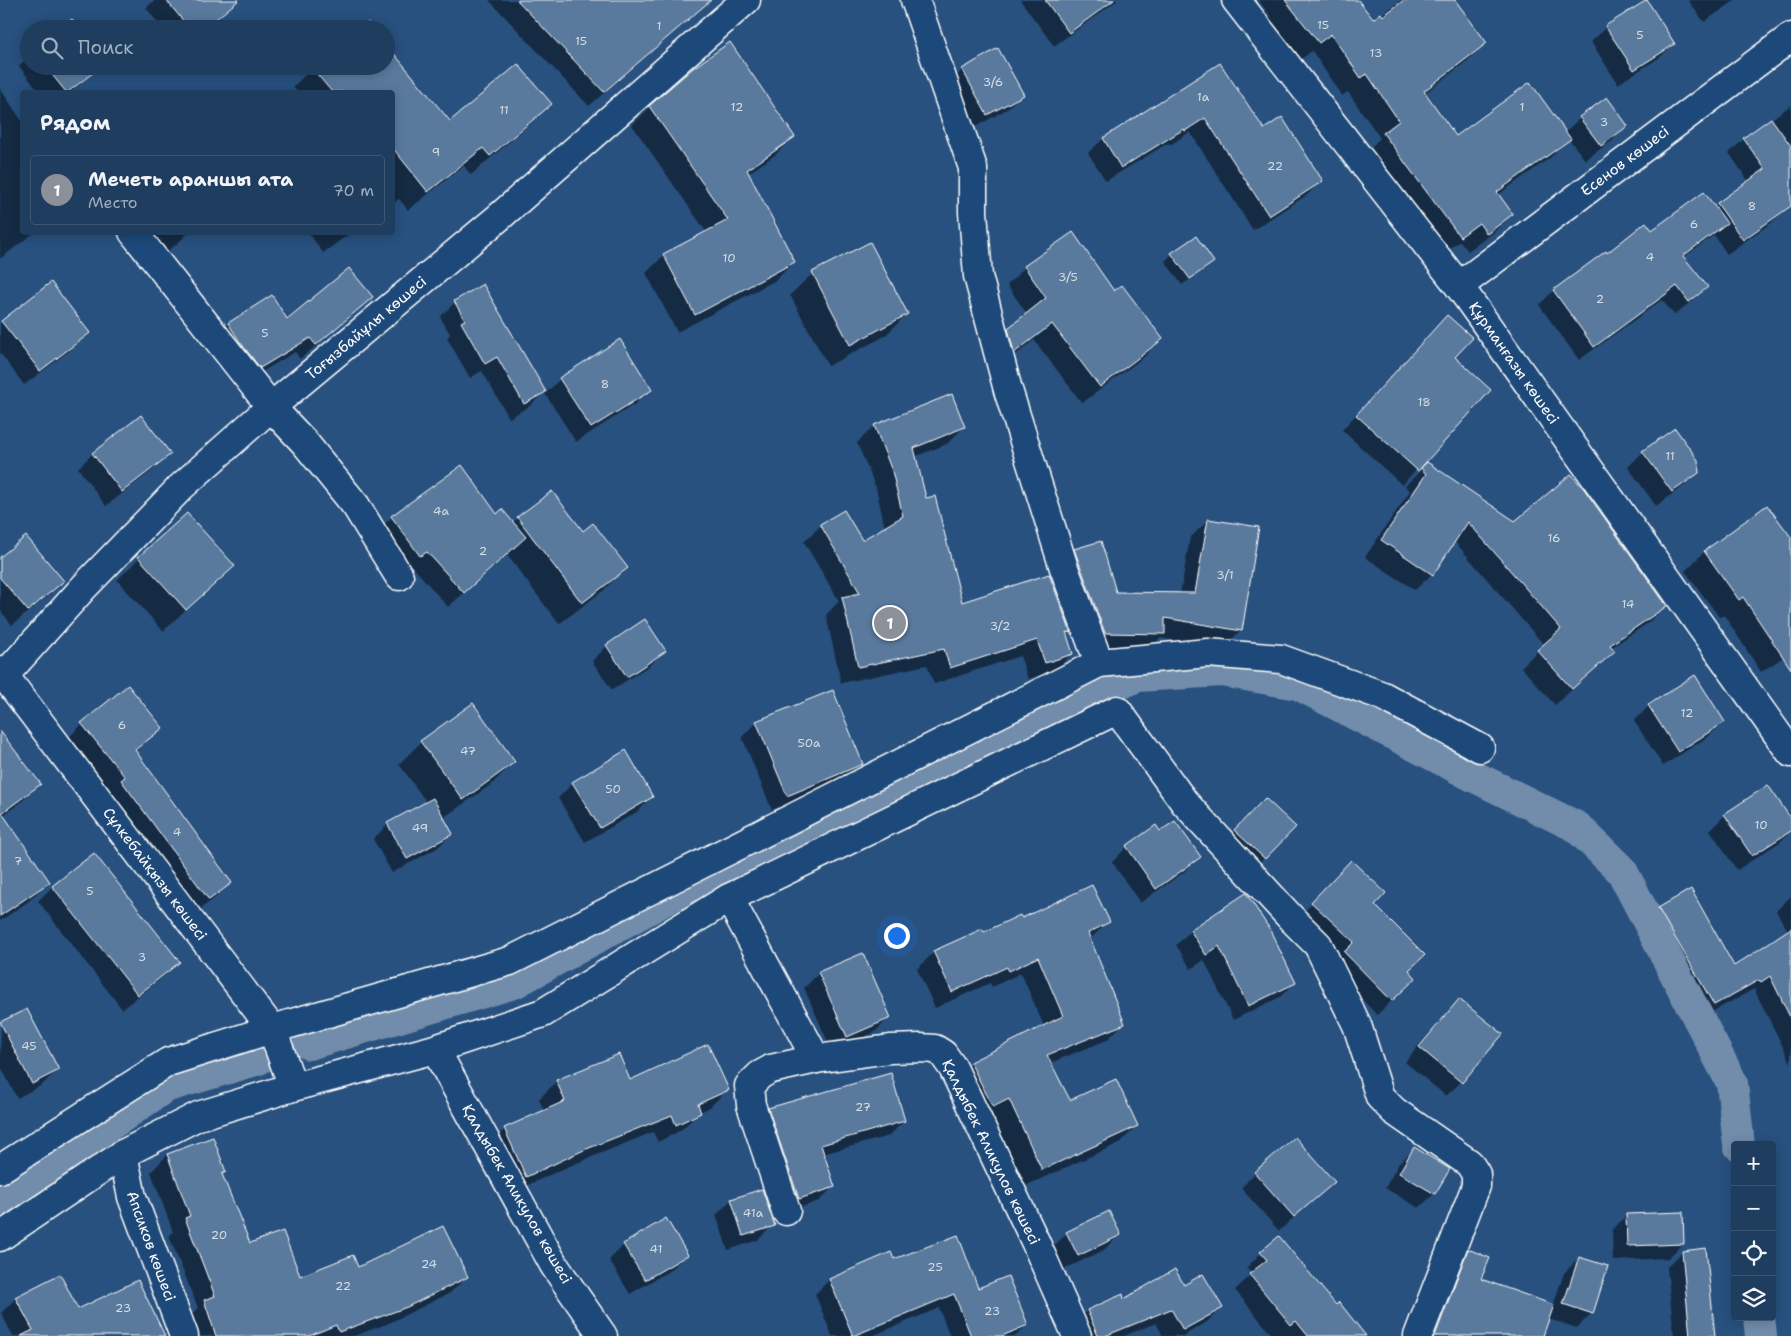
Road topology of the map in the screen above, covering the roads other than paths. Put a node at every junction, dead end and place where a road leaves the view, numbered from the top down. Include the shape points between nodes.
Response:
1 (746, 0) edge
2 (915, 0) edge
3 (1236, 0) edge
4 (1791, 37) edge
5 (135, 235) edge
6 (1459, 286) junction
7 (271, 407) junction
8 (400, 576) dead end
9 (1099, 663) junction
10 (2, 673) edge
11 (1787, 738) edge
12 (1480, 748) dead end
13 (729, 898) junction
14 (272, 1029) junction
15 (435, 1049) junction
16 (816, 1059) junction
17 (293, 1087) junction
18 (123, 1154) junction
19 (0, 1169) edge
20 (786, 1211) dead end
21 (0, 1236) edge
22 (184, 1336) edge
23 (603, 1336) edge
24 (1077, 1336) edge
25 (1418, 1336) edge

1 - 7 street, Тоғызбайұлы көшесі via 498,218
2 - 9 street via 973,168 978,276 1008,390 1064,568
3 - 6 street, Құрманғазы көшесі
4 - 6 street, Есенов көшесі
5 - 7 street
6 - 11 street, Құрманғазы көшесі
7 - 8 street via 356,506
7 - 10 street, Тоғызбайұлы көшесі via 181,487
9 - 12 street via 1208,653 1281,659 1383,696
9 - 14 street via 510,961
10 - 14 street, Сұлкебайқызы көшесі
13 - 15 street via 542,1013
13 - 16 street
13 - 25 street via 1117,710 1185,803 1318,945 1357,1025 1380,1097 1394,1111 1469,1163 1476,1174 1476,1186
14 - 17 street, Сұлкебайқызы көшесі
14 - 19 street via 168,1062
15 - 17 street
15 - 23 street, Қалдыбек Аликулов көшесі via 554,1265
16 - 20 street, Қалдыбек Аликулов көшесі via 771,1069 750,1086 750,1105
16 - 24 street, Қалдыбек Аликулов көшесі via 890,1049 935,1049 943,1054 953,1068
17 - 18 street via 198,1116
18 - 21 street
18 - 22 street, Апсиков көшесі via 132,1197

